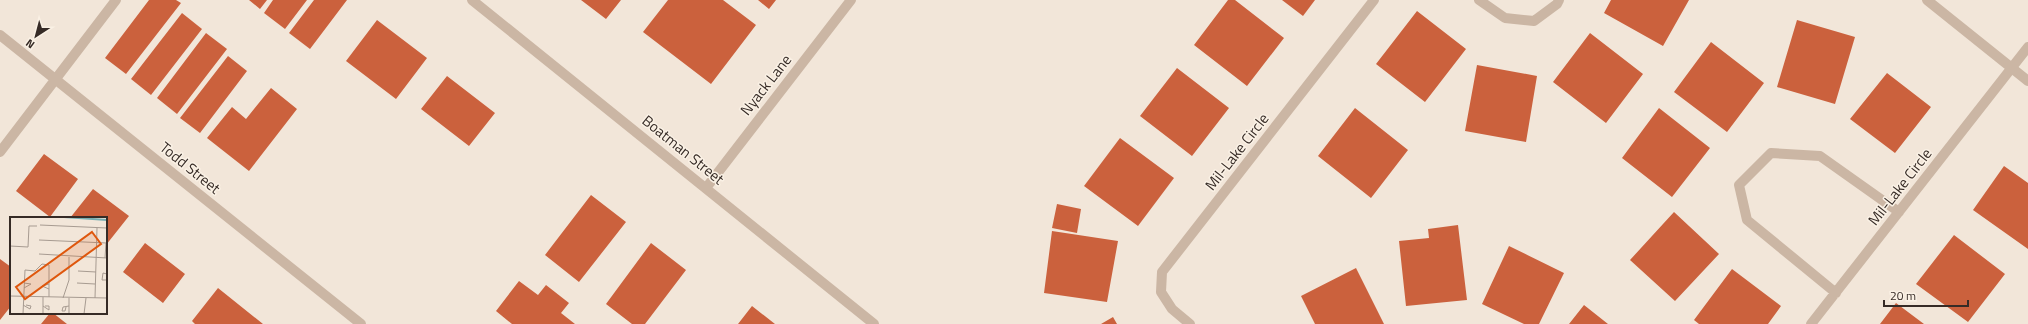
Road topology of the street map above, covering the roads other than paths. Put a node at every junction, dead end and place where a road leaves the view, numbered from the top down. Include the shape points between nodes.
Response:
1 (116, 0) edge
2 (472, 0) edge
3 (850, 0) edge
4 (1374, 0) edge
5 (1479, 0) edge
6 (1559, 0) edge
7 (1927, 0) edge
8 (0, 35) edge
9 (2028, 47) edge
10 (2012, 68) junction
11 (55, 78) junction
12 (2028, 81) edge
13 (0, 152) edge
14 (706, 188) junction
15 (1899, 212) junction
16 (1836, 293) junction
17 (361, 324) edge
18 (874, 324) edge
19 (1190, 324) edge
20 (1811, 324) edge

1 - 11 street
2 - 14 street, Boatman Street
3 - 14 street, Nyack Lane
4 - 19 street, Mil-Lake Circle via 1162,272 1161,292 1172,309
5 - 6 street via 1504,18 1534,21 1558,4
7 - 10 street
8 - 11 street, Todd Street
9 - 10 street, Mil-Lake Circle
10 - 12 street
10 - 15 street, Mil-Lake Circle
11 - 13 street
11 - 17 street, Todd Street
14 - 18 street, Boatman Street
15 - 16 street, Mil-Lake Circle
15 - 16 street via 1820,156 1772,153 1739,185 1747,220
16 - 20 street, Mil-Lake Circle

